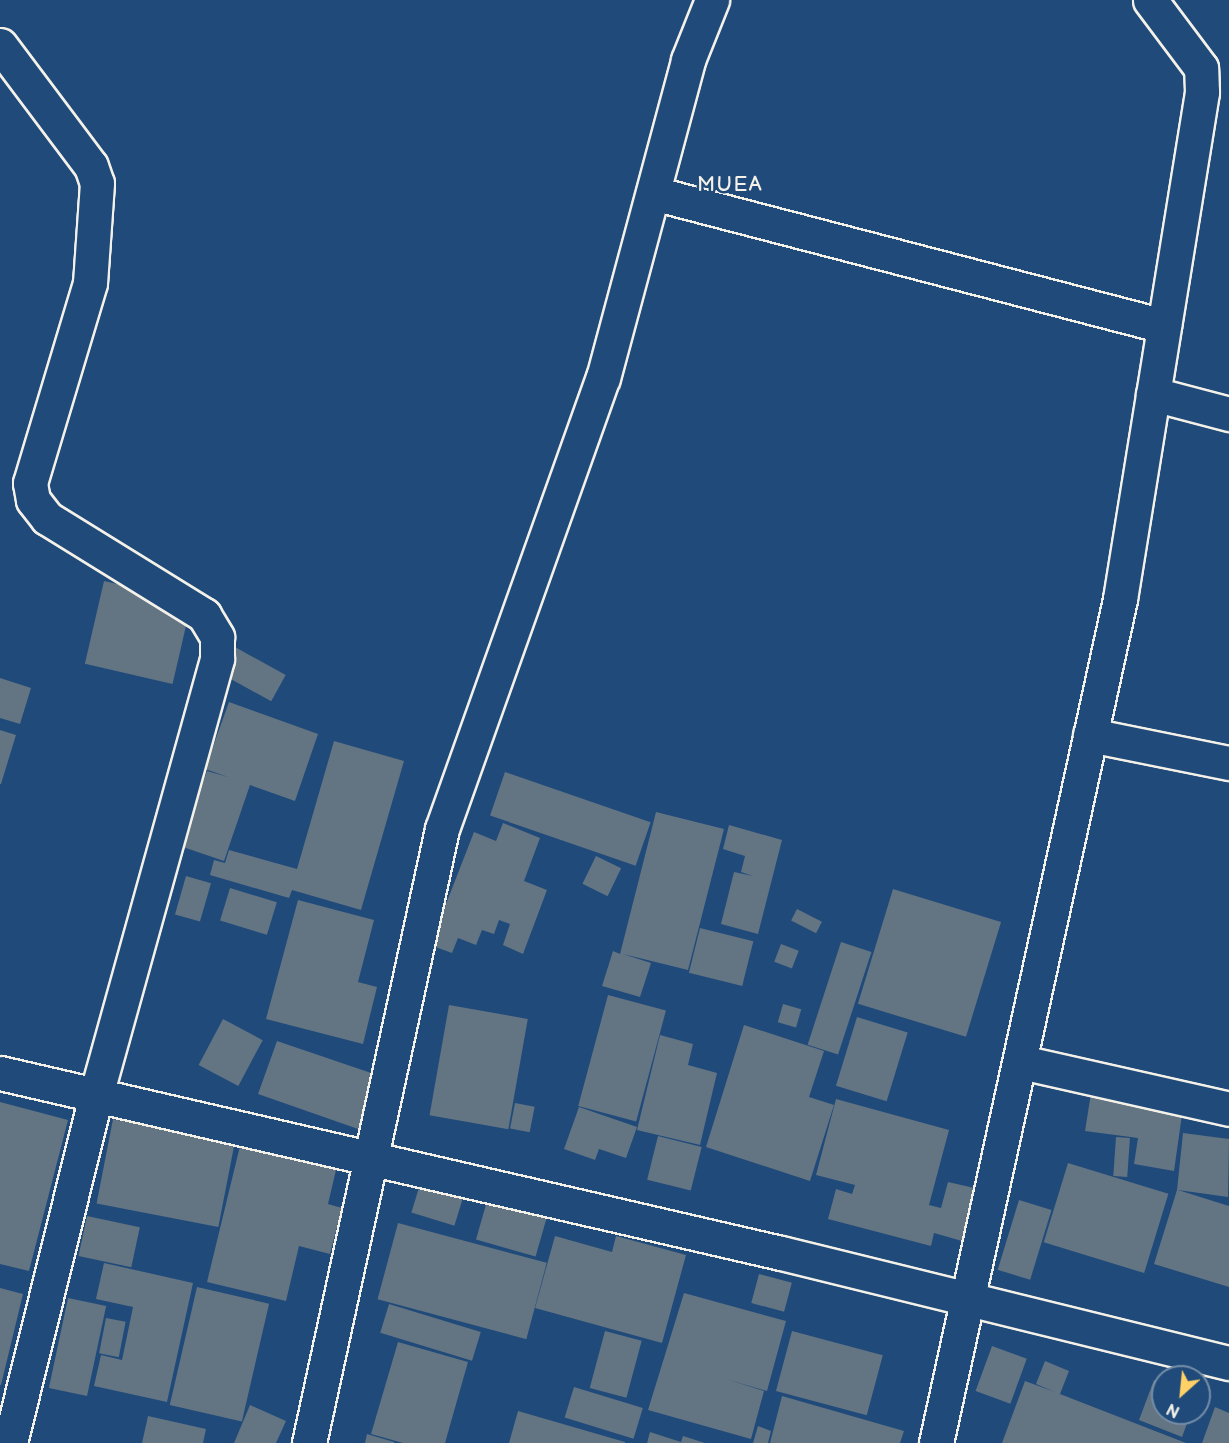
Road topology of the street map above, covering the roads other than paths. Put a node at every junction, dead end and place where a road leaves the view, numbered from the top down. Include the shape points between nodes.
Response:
1 (712, 0) edge
2 (1150, 0) edge
3 (0, 45) edge
4 (653, 193) junction
5 (1164, 326) junction
6 (1153, 394) junction
7 (1229, 414) edge
8 (1090, 735) junction
9 (1229, 764) edge
10 (1021, 1062) junction
11 (0, 1073) edge
12 (96, 1095) junction
13 (1229, 1109) edge
14 (372, 1159) junction
15 (970, 1300) junction
16 (1229, 1363) edge
17 (10, 1443) edge
18 (309, 1443) edge
19 (936, 1443) edge

1 - 4 street via 688,60
2 - 5 street via 1201,68 1202,84
3 - 12 street via 92,166 97,183 90,283 30,483 33,500 47,518 204,615 217,637 216,659
4 - 5 street
4 - 14 street via 603,378 442,829
5 - 6 street
6 - 7 street
6 - 8 street via 1120,599
8 - 9 street
8 - 10 street
10 - 13 street
10 - 15 street
11 - 12 street
12 - 14 street
12 - 17 street
14 - 15 street
14 - 18 street
15 - 16 street
15 - 19 street

